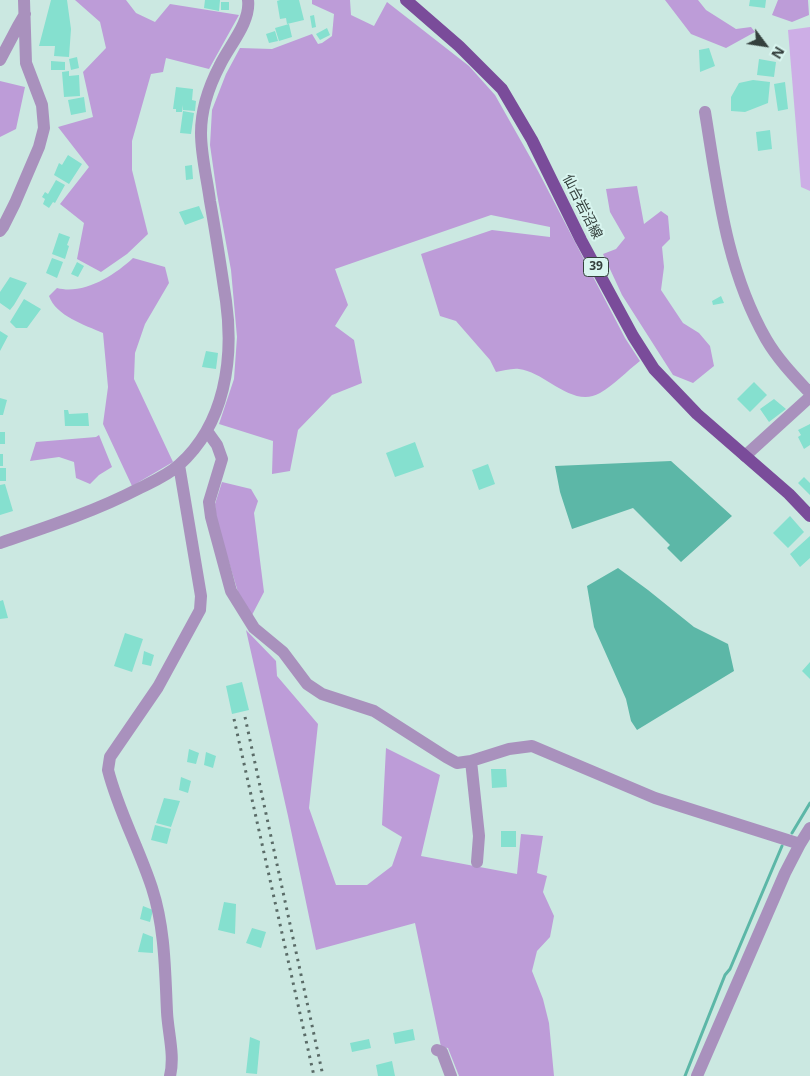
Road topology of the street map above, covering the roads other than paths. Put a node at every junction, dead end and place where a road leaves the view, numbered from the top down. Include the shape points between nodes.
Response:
1 (24, 0) edge
2 (248, 0) edge
3 (406, 0) edge
4 (25, 14) junction
5 (0, 60) edge
6 (705, 112) dead end
7 (0, 231) edge
8 (810, 390) edge
9 (810, 397) edge
10 (207, 431) junction
11 (745, 456) junction
12 (179, 465) junction
13 (810, 516) edge
14 (0, 543) edge
15 (471, 761) junction
16 (810, 828) edge
17 (800, 844) junction
18 (477, 862) dead end
19 (437, 1050) dead end
20 (170, 1076) edge
21 (451, 1076) edge
22 (698, 1076) edge

1 - 4 street
2 - 10 street via 242,25 209,90 201,124 229,335 224,386
3 - 11 main road, 仙台岩沼線 / 39 via 502,89 532,140 581,240 654,369 697,414
4 - 5 street
4 - 7 street via 24,52 42,104 44,128 39,147
6 - 8 street via 721,215 730,254 747,301 785,366
9 - 11 street
10 - 12 street
10 - 15 street via 222,459 209,502 211,517 231,591 254,628 283,652 307,684 322,694 374,711 457,763
11 - 13 main road, 仙台岩沼線 / 39
12 - 14 street via 120,499
12 - 20 street via 201,596 200,610 158,687 110,757 108,770 161,922 173,1063
15 - 17 street via 509,749 532,746 655,798
15 - 18 street via 479,836
16 - 17 street
17 - 22 street
19 - 21 street via 442,1052

